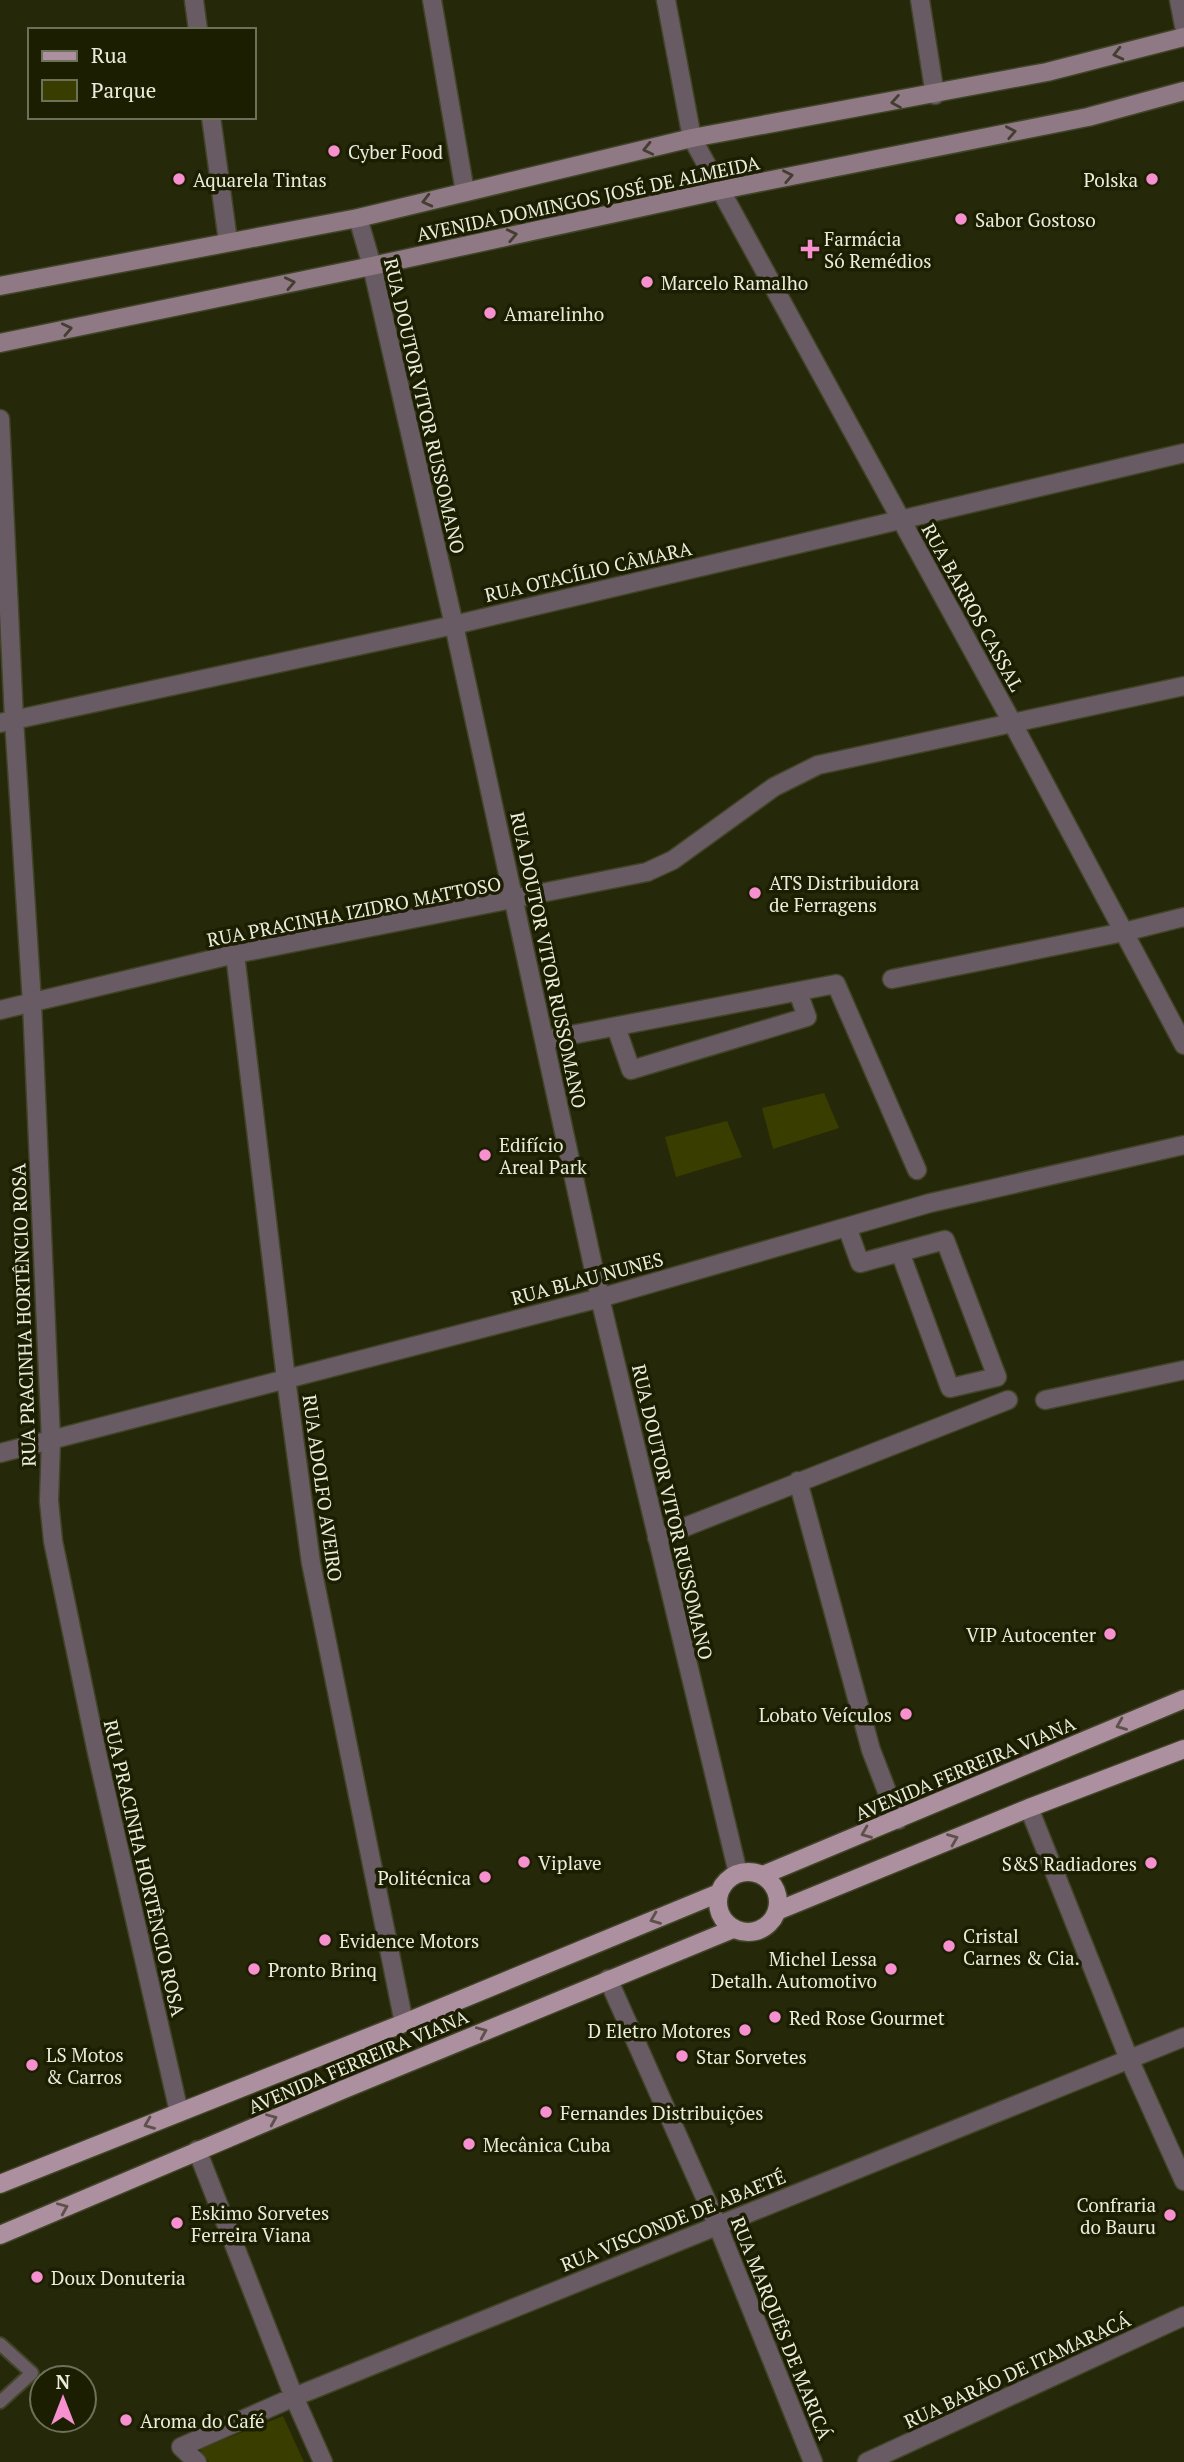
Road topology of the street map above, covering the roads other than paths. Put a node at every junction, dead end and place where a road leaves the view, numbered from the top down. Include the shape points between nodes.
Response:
1 (194, 0) edge
2 (432, 0) edge
3 (667, 0) edge
4 (920, 0) edge
5 (1179, 0) edge
6 (1184, 26) edge
7 (198, 28) edge
8 (1184, 37) edge
9 (1184, 91) edge
10 (935, 94) junction
11 (211, 119) edge
12 (692, 138) junction
13 (721, 190) junction
14 (465, 192) junction
15 (358, 218) junction
16 (228, 241) junction
17 (372, 266) junction
18 (0, 286) edge
19 (0, 343) edge
20 (0, 419) edge
21 (1184, 453) edge
22 (900, 518) junction
23 (454, 625) junction
24 (1184, 686) edge
25 (7, 721) edge
26 (1013, 724) junction
27 (515, 900) junction
28 (1184, 917) edge
29 (1124, 932) junction
30 (235, 954) junction
31 (892, 979) dead end
32 (798, 992) junction
33 (32, 1003) junction
34 (0, 1010) edge
35 (616, 1027) junction
36 (545, 1040) junction
37 (1184, 1045) edge
38 (1184, 1145) edge
39 (917, 1170) dead end
40 (846, 1227) junction
41 (900, 1252) junction
42 (600, 1297) junction
43 (1184, 1370) edge
44 (286, 1379) junction
45 (1008, 1400) dead end
46 (1045, 1400) dead end
47 (51, 1440) junction
48 (0, 1452) edge
49 (798, 1481) junction
50 (657, 1538) junction
51 (1184, 1699) edge
52 (1184, 1749) edge
53 (1028, 1808) junction
54 (898, 1820) junction
55 (738, 1873) junction
56 (763, 1875) junction
57 (719, 1893) junction
58 (777, 1911) junction
59 (733, 1929) junction
60 (608, 1979) junction
61 (404, 2023) junction
62 (1184, 2036) edge
63 (1129, 2059) junction
64 (179, 2112) junction
65 (197, 2151) junction
66 (1184, 2181) edge
67 (0, 2184) edge
68 (717, 2224) junction
69 (0, 2235) edge
70 (1184, 2316) edge
71 (0, 2344) edge
72 (294, 2397) junction
73 (0, 2402) edge
74 (197, 2462) edge
75 (323, 2462) edge
76 (813, 2462) edge
77 (867, 2462) edge

1 - 7 street
2 - 14 street
3 - 12 street, RUA BARROS CASSAL
4 - 10 street
5 - 6 street
8 -> 10 main road, AVENIDA DOMINGOS JOSÉ DE ALMEIDA via 1047,72
13 -> 9 main road, AVENIDA DOMINGOS JOSÉ DE ALMEIDA via 1087,117
10 -> 12 main road, AVENIDA DOMINGOS JOSÉ DE ALMEIDA
11 - 16 street
12 - 13 street, RUA BARROS CASSAL
12 -> 14 main road, AVENIDA DOMINGOS JOSÉ DE ALMEIDA
17 -> 13 main road, AVENIDA DOMINGOS JOSÉ DE ALMEIDA
13 - 22 street, RUA BARROS CASSAL
14 -> 15 main road, AVENIDA DOMINGOS JOSÉ DE ALMEIDA
15 - 16 main road, AVENIDA DOMINGOS JOSÉ DE ALMEIDA
15 - 17 street, RUA DOUTOR VITOR RUSSOMANO
16 - 18 main road, AVENIDA DOMINGOS JOSÉ DE ALMEIDA
19 -> 17 main road, AVENIDA DOMINGOS JOSÉ DE ALMEIDA
17 - 23 street, RUA DOUTOR VITOR RUSSOMANO
20 - 25 street, RUA PRACINHA HORTÊNCIO ROSA
21 - 22 street, RUA OTACÍLIO CÂMARA
22 - 23 street, RUA OTACÍLIO CÂMARA
22 - 26 street, RUA BARROS CASSAL
23 - 25 street, RUA OTACÍLIO CÂMARA
23 - 27 street, RUA DOUTOR VITOR RUSSOMANO
24 - 26 street, RUA PRACINHA IZIDRO MATTOSO
25 - 33 street, RUA PRACINHA HORTÊNCIO ROSA
26 - 27 street, RUA PRACINHA IZIDRO MATTOSO via 818,765 774,787 673,860 647,872
26 - 29 street, RUA BARROS CASSAL
27 - 30 street, RUA PRACINHA IZIDRO MATTOSO
27 - 36 street, RUA DOUTOR VITOR RUSSOMANO
28 - 29 street
29 - 31 street
29 - 37 street, RUA BARROS CASSAL
30 - 33 street, RUA PRACINHA IZIDRO MATTOSO
30 - 44 street, RUA ADOLFO AVEIRO
32 - 35 street
32 - 35 street via 807,1017 631,1070
32 - 39 street via 836,984
33 - 34 street, RUA PRACINHA IZIDRO MATTOSO
33 - 47 street, RUA PRACINHA HORTÊNCIO ROSA
35 - 36 street
36 - 42 street, RUA DOUTOR VITOR RUSSOMANO
38 - 40 street, RUA BLAU NUNES via 930,1203
40 - 41 street via 860,1263
40 - 42 street, RUA BLAU NUNES
41 - 41 street via 945,1240 998,1377 950,1388
42 - 44 street, RUA BLAU NUNES
42 - 50 street, RUA DOUTOR VITOR RUSSOMANO
43 - 46 street
44 - 47 street, RUA BLAU NUNES
44 - 61 street, RUA ADOLFO AVEIRO via 311,1563
45 - 49 street
47 - 48 street, RUA BLAU NUNES
47 - 64 street, RUA PRACINHA HORTÊNCIO ROSA via 49,1501 54,1541
49 - 50 street
49 - 54 street via 871,1750
50 - 55 street, RUA DOUTOR VITOR RUSSOMANO
51 -> 54 main road, AVENIDA FERREIRA VIANA
52 - 53 main road
58 -> 53 main road
53 - 63 street
54 -> 56 main road, AVENIDA FERREIRA VIANA
55 - 56 main road
55 - 57 main road
56 - 58 main road via 775,1888
57 - 59 main road via 721,1916
57 -> 61 main road, AVENIDA FERREIRA VIANA
58 - 59 main road via 759,1930
59 - 60 main road, AVENIDA FERREIRA VIANA
65 -> 60 main road, AVENIDA FERREIRA VIANA
60 - 68 street, RUA MARQUÊS DE MARICÁ
61 - 64 main road, AVENIDA FERREIRA VIANA
62 - 63 street, RUA VISCONDE DE ABAETÉ
63 - 66 street
63 - 68 street, RUA VISCONDE DE ABAETÉ
64 -> 67 main road, AVENIDA FERREIRA VIANA
69 -> 65 main road, AVENIDA FERREIRA VIANA
65 - 72 street
68 - 72 street, RUA VISCONDE DE ABAETÉ
68 - 76 street, RUA MARQUÊS DE MARICÁ
70 - 77 street, RUA BARÃO DE ITAMARACÁ
71 - 73 lane via 32,2372
72 - 74 street, RUA VISCONDE DE ABAETÉ via 181,2447
72 - 75 street

